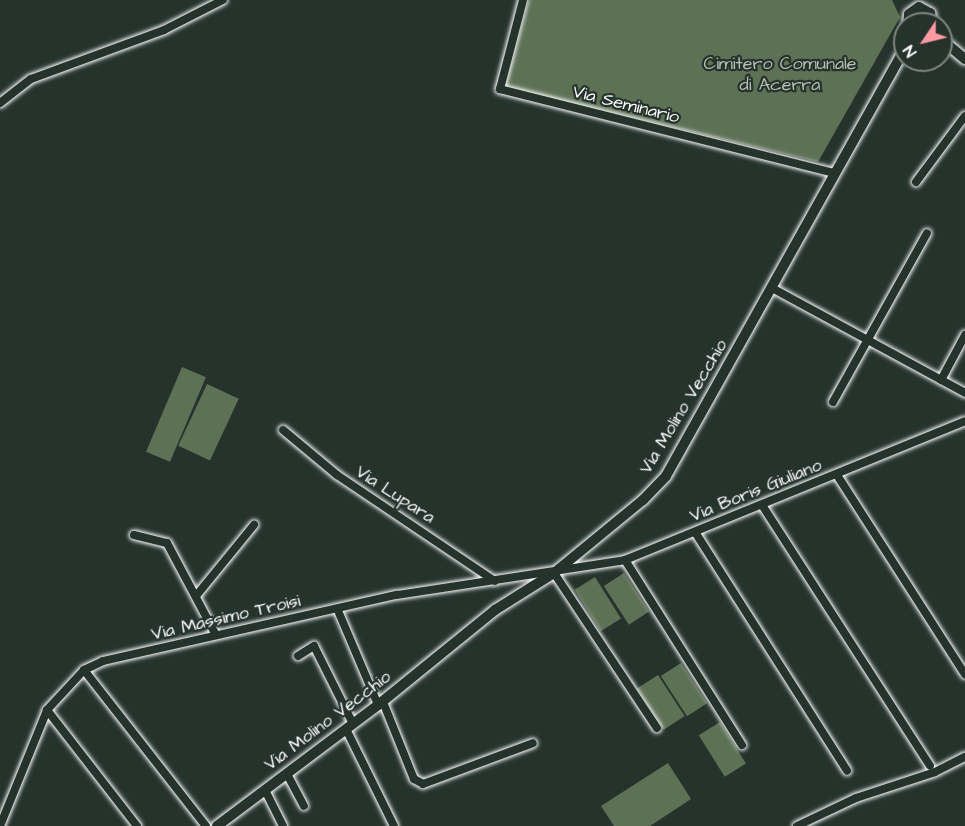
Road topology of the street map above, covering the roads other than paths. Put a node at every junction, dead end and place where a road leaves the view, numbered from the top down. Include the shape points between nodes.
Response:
1 (223, 0) edge
2 (523, 0) edge
3 (904, 0) edge
4 (928, 4) edge
5 (912, 10) joint
6 (953, 49) edge
7 (965, 59) edge
8 (893, 69) edge
9 (0, 103) edge
10 (965, 116) edge
11 (835, 173) junction
12 (916, 182) dead end
13 (927, 233) dead end
14 (772, 288) junction
15 (965, 335) edge
16 (867, 339) junction
17 (941, 380) junction
18 (965, 393) edge
19 (833, 402) dead end
20 (965, 422) edge
21 (283, 430) dead end
22 (837, 475) junction
23 (762, 505) junction
24 (254, 525) dead end
25 (694, 532) junction
26 (134, 535) dead end
27 (625, 560) junction
28 (555, 573) junction
29 (495, 581) junction
30 (196, 596) junction
31 (339, 613) dead end
32 (216, 635) junction
33 (298, 656) dead end
34 (84, 670) junction
35 (965, 674) edge
36 (380, 703) junction
37 (47, 710) junction
38 (350, 727) junction
39 (657, 728) dead end
40 (533, 743) dead end
41 (742, 745) dead end
42 (965, 757) edge
43 (930, 766) dead end
44 (847, 771) dead end
45 (286, 774) junction
46 (265, 790) junction
47 (304, 806) dead end
48 (0, 826) edge
49 (137, 826) edge
50 (206, 826) edge
51 (217, 826) edge
52 (283, 826) edge
53 (394, 826) edge
54 (797, 826) edge

1 - 9 street via 164,30 31,79
2 - 11 street, Via Seminario via 500,89
3 - 5 street
4 - 5 street
6 - 7 street
8 - 11 street, Via Molino Vecchio
10 - 12 street
11 - 14 street, Via Molino Vecchio
13 - 16 street
14 - 16 street
14 - 28 street, Via Molino Vecchio via 666,476
15 - 17 street
16 - 17 street
16 - 19 street
17 - 18 street
20 - 22 street, Via Boris Giuliano
21 - 29 street, Via Lupara via 337,475
22 - 23 street, Via Boris Giuliano
22 - 35 street
23 - 25 street, Via Boris Giuliano
23 - 43 street
24 - 30 street
25 - 27 street, Via Boris Giuliano
25 - 44 street
26 - 30 street via 167,543
27 - 28 street, Via Boris Giuliano
27 - 41 street
28 - 29 street, Via Massimo Troisi
28 - 36 street, Via Molino Vecchio via 495,610
28 - 39 street
29 - 32 street, Via Massimo Troisi via 398,595
30 - 32 street
31 - 36 street
32 - 34 street, Via Massimo Troisi via 104,661
33 - 38 street via 314,646
34 - 37 street, Via Massimo Troisi
34 - 50 street
36 - 38 street, Via Molino Vecchio
36 - 40 street via 414,779 423,784
37 - 48 street, Via Massimo Troisi
37 - 49 street
38 - 45 street, Via Molino Vecchio
38 - 53 street
42 - 54 street via 935,772 856,798
45 - 46 street, Via Molino Vecchio
45 - 47 street
46 - 51 street, Via Molino Vecchio
46 - 52 street

